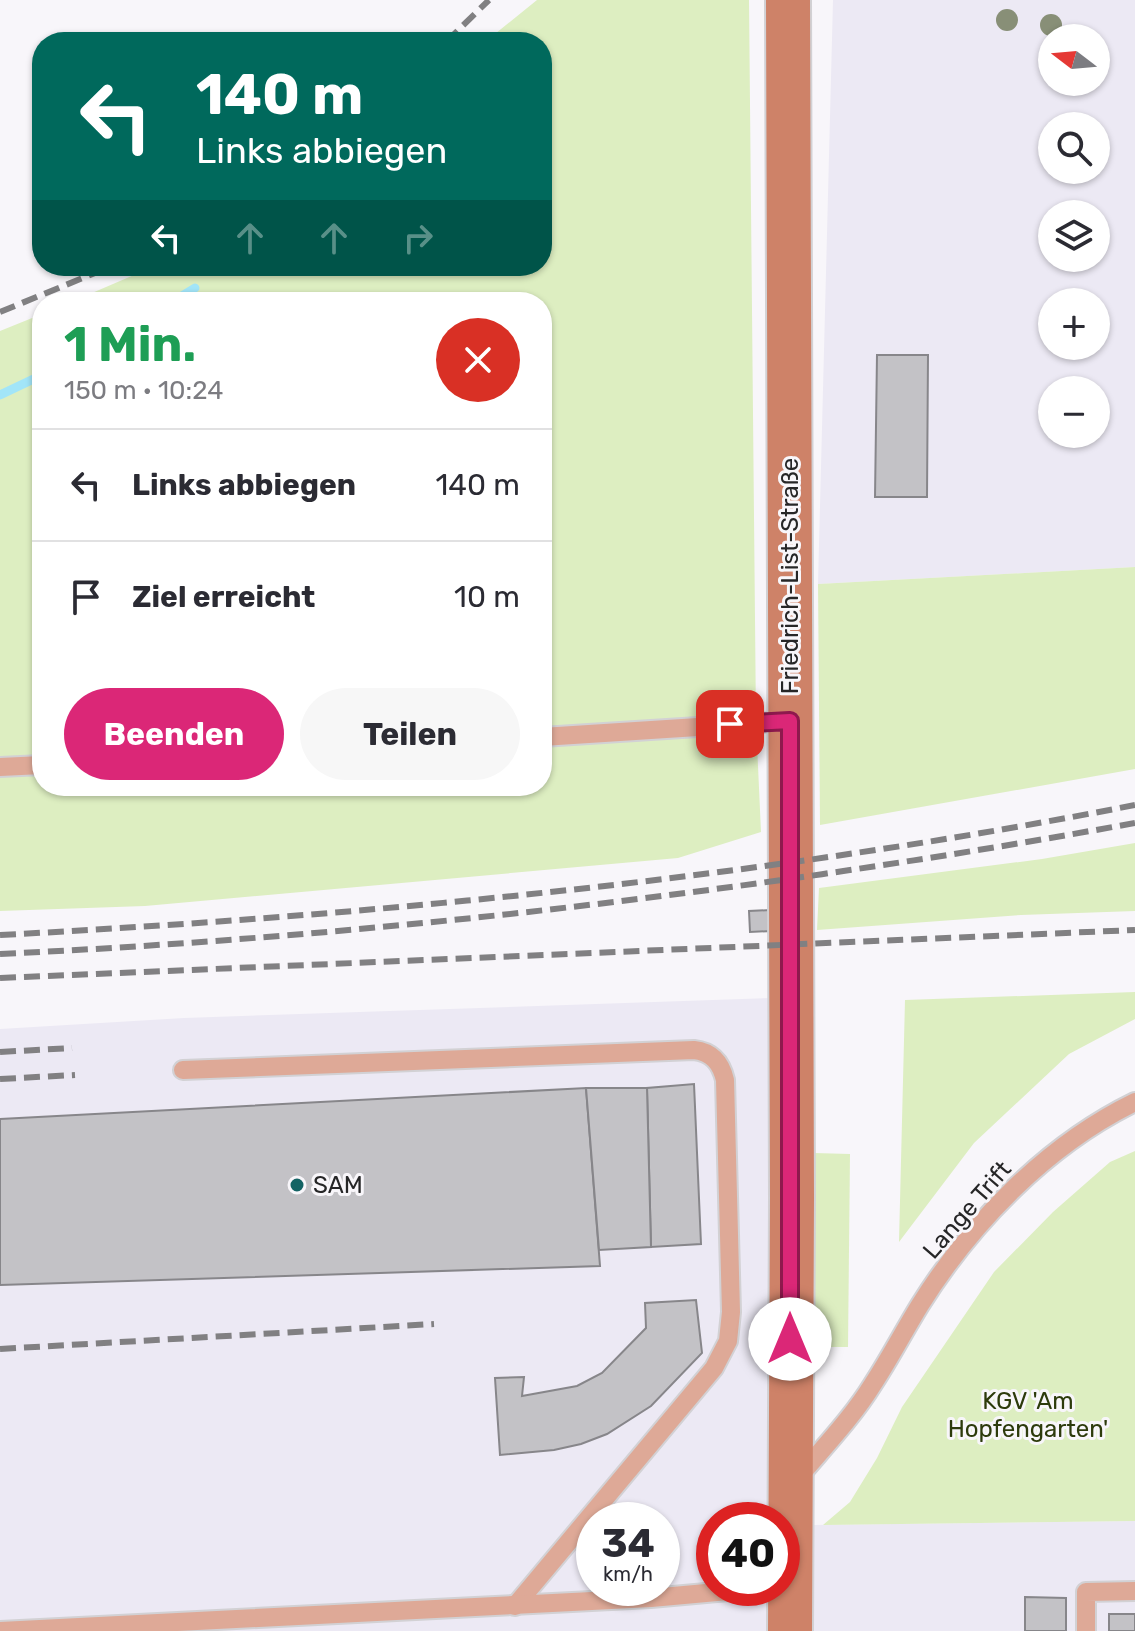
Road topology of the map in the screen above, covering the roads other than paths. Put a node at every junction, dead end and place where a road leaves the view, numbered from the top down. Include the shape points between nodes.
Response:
1 (788, 0) edge
2 (790, 721) junction
3 (552, 736) edge
4 (32, 765) edge
5 (0, 767) edge
6 (183, 1070) dead end
7 (1135, 1102) edge
8 (790, 1486) junction
9 (788, 1502) edge
10 (1135, 1591) edge
11 (696, 1594) edge
12 (515, 1606) junction
13 (783, 1606) edge
14 (0, 1631) edge
15 (790, 1631) edge
16 (1086, 1631) edge

1 - 2 street, Friedrich-List-Straße
2 - 3 lane
2 - 8 street, Friedrich-List-Straße
4 - 5 lane
6 - 12 lane via 694,1050 710,1054 721,1066 730,1255 728,1341 714,1368
7 - 8 lane, Lange Trift via 1102,1119 1035,1169 978,1227 921,1303 873,1386
8 - 9 street, Friedrich-List-Straße
10 - 16 lane via 1086,1592
11 - 12 lane
12 - 14 lane
13 - 15 street, Friedrich-List-Straße

